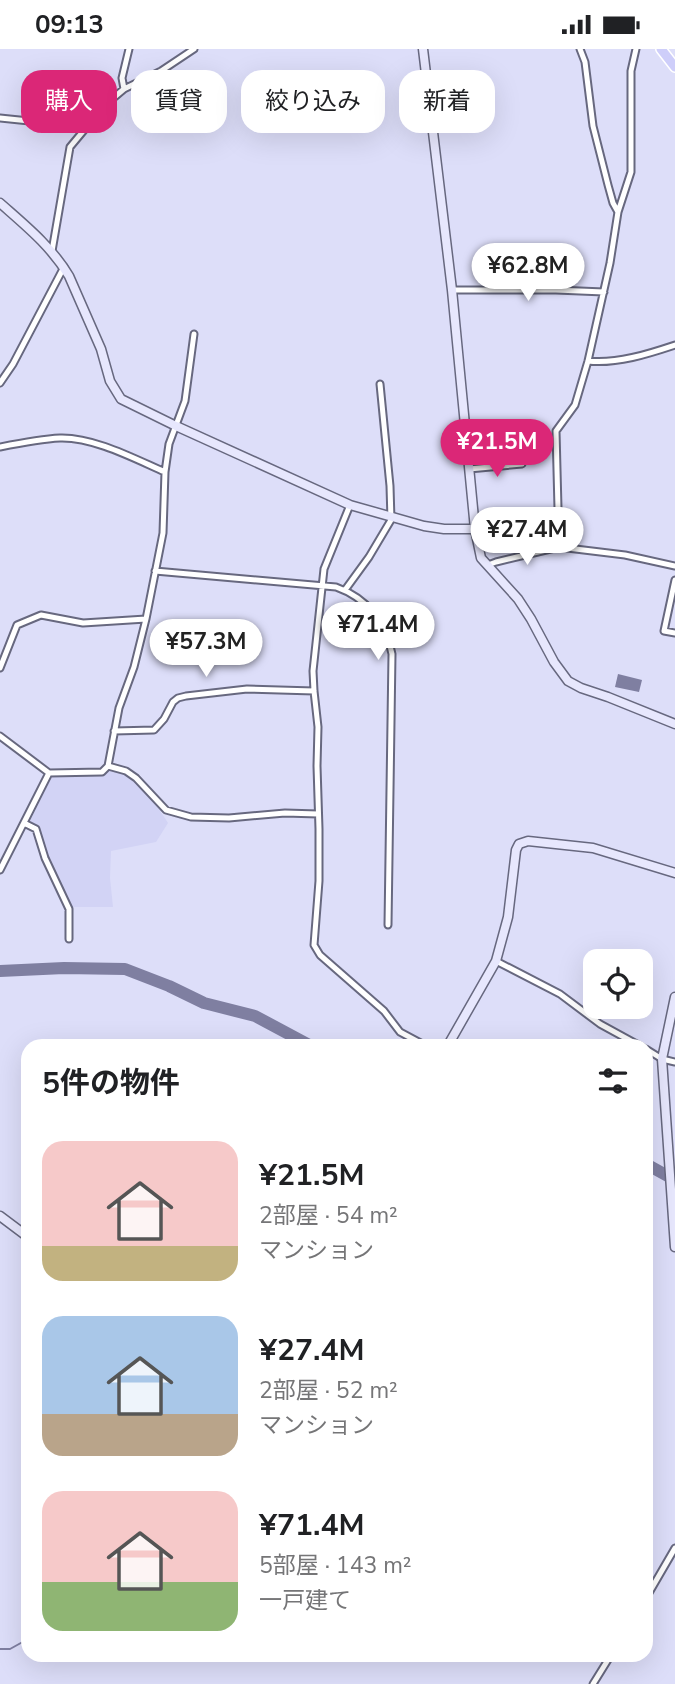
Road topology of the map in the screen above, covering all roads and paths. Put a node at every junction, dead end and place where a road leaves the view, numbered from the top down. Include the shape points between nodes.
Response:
1 (129, 49) edge
2 (423, 49) edge
3 (580, 49) edge
4 (636, 49) edge
5 (192, 50) edge
6 (668, 53) edge
7 (675, 67) edge
8 (124, 89) junction
9 (117, 95) edge
10 (0, 118) edge
11 (21, 120) edge
12 (82, 133) edge
13 (0, 203) edge
14 (618, 212) junction
15 (52, 251) junction
16 (64, 267) junction
17 (452, 290) junction
18 (604, 292) junction
19 (194, 334) dead end
20 (675, 345) edge
21 (588, 361) junction
22 (0, 383) edge
23 (380, 384) dead end
24 (176, 426) junction
25 (0, 446) edge
26 (522, 464) dead end
27 (469, 469) junction
28 (165, 472) junction
29 (351, 505) junction
30 (391, 517) junction
31 (475, 530) junction
32 (559, 547) junction
33 (488, 565) junction
34 (675, 566) edge
35 (155, 571) junction
36 (675, 580) edge
37 (323, 585) junction
38 (345, 590) junction
39 (146, 619) junction
40 (675, 633) edge
41 (1, 663) edge
42 (314, 691) junction
43 (675, 724) edge
44 (114, 731) junction
45 (0, 736) edge
46 (108, 766) junction
47 (48, 773) junction
48 (318, 814) junction
49 (24, 823) junction
50 (0, 870) edge
51 (675, 873) edge
52 (388, 925) dead end
53 (69, 939) dead end
54 (496, 961) junction
55 (675, 997) edge
56 (413, 1039) edge
57 (452, 1039) edge
58 (628, 1039) edge
59 (653, 1054) edge
60 (662, 1059) junction
61 (675, 1062) edge
62 (0, 1216) edge
63 (21, 1232) edge
64 (675, 1247) edge
65 (675, 1548) edge
66 (653, 1586) edge
67 (607, 1662) edge
68 (593, 1684) edge

1 - 8 street
2 - 17 street
3 - 14 street via 593,126
4 - 14 street via 631,71 631,172
5 - 8 street
6 - 7 main road
8 - 9 street
10 - 11 street
12 - 15 street via 70,147
13 - 15 street
14 - 18 street
15 - 16 street
16 - 22 street
16 - 24 street via 115,391 121,399
17 - 18 street
17 - 27 street
18 - 21 street
19 - 24 street via 185,401
20 - 21 street via 640,356
21 - 32 street via 575,405 556,431
23 - 30 street
24 - 28 street
24 - 29 street
25 - 28 street via 63,438 104,446
26 - 27 street
27 - 31 street
28 - 35 street via 163,533
29 - 30 street
29 - 37 street via 327,559
30 - 31 street via 434,528
30 - 38 street
31 - 33 street via 481,558
32 - 33 street
32 - 34 street
33 - 43 street via 518,599 568,681
35 - 37 street
35 - 39 street
36 - 40 street via 664,631
37 - 38 street
37 - 42 street
38 - 52 street via 378,617 391,655
39 - 41 street via 83,623 41,615 17,625
39 - 44 street
42 - 44 street via 247,689 196,694 173,702 154,730
42 - 48 street
44 - 46 street
45 - 47 street
46 - 47 street via 102,772
46 - 48 street via 136,778 166,810 191,817
47 - 49 street
48 - 56 street via 314,945 400,1032
49 - 50 street
49 - 53 street via 36,829 69,909
51 - 54 street via 593,848 523,842 516,851 508,917
54 - 57 street
54 - 58 street via 560,994
55 - 60 street
59 - 60 street
60 - 61 street
60 - 64 street
62 - 63 street
65 - 66 street
67 - 68 street

